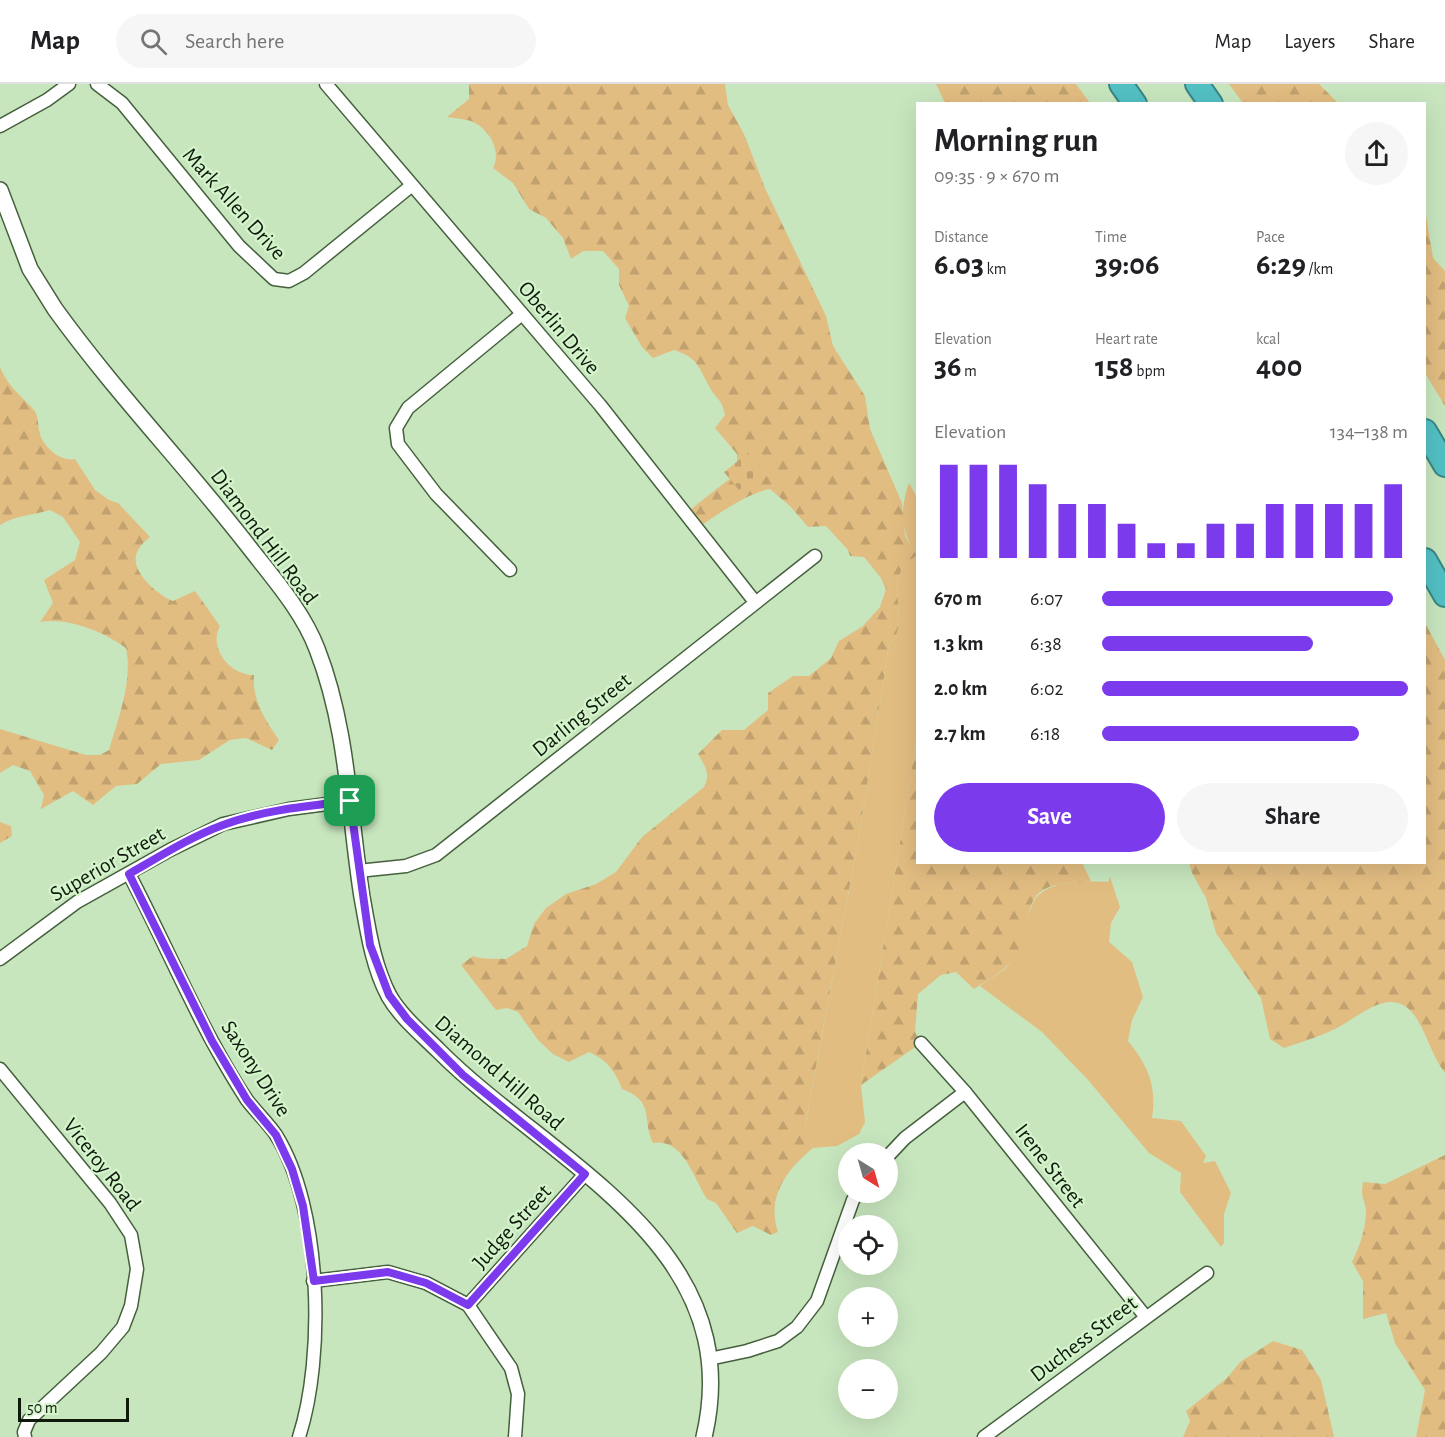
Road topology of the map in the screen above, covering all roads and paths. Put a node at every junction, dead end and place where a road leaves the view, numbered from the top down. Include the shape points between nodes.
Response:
1 (69, 84) edge
2 (97, 84) edge
3 (326, 84) edge
4 (1121, 84) edge
5 (1197, 84) edge
6 (1134, 102) edge
7 (1210, 102) edge
8 (0, 126) edge
9 (411, 186) junction
10 (0, 190) edge
11 (522, 314) junction
12 (815, 556) dead end
13 (1426, 562) edge
14 (510, 570) dead end
15 (1445, 596) edge
16 (755, 602) junction
17 (350, 801) junction
18 (358, 871) junction
19 (129, 874) junction
20 (0, 959) edge
21 (921, 1043) dead end
22 (0, 1069) edge
23 (965, 1092) junction
24 (898, 1145) edge
25 (585, 1174) junction
26 (852, 1203) edge
27 (1207, 1273) dead end
28 (314, 1281) junction
29 (468, 1305) junction
30 (1145, 1316) junction
31 (709, 1359) junction
32 (25, 1437) edge
33 (299, 1437) edge
34 (515, 1437) edge
35 (704, 1437) edge
36 (984, 1437) edge

1 - 8 street
2 - 9 street, Mark Allen Drive via 122,103 238,246 274,279 289,281 304,273
3 - 9 street, Oberlin Drive
4 - 6 highway
5 - 7 highway
9 - 11 street, Oberlin Drive
10 - 17 street, Diamond Hill Road via 30,269 55,309 276,582 317,647 337,714
11 - 14 street via 408,408 396,428 398,444 436,494
11 - 16 street, Oberlin Drive via 656,474
12 - 16 street, Darling Street
13 - 15 highway
16 - 18 street, Darling Street via 436,855 406,866
17 - 18 street, Diamond Hill Road
17 - 19 street, Superior Street via 223,824
18 - 25 street, Diamond Hill Road via 370,945 389,995 407,1019 463,1075
19 - 20 street, Superior Street via 77,902
19 - 28 street, Saxony Drive via 212,1041 247,1100 276,1135 292,1169 303,1206
21 - 23 street, Irene Street
22 - 32 street, Viceroy Road via 110,1203 131,1235 137,1269 123,1327 101,1353 29,1420
23 - 24 street
23 - 30 street, Irene Street
25 - 29 street, Judge Street
25 - 31 street, Diamond Hill Road via 649,1230 685,1283 702,1320
26 - 31 street via 816,1301 797,1327 778,1341
27 - 30 street, Duchess Street
28 - 29 street via 388,1272 426,1283
28 - 33 street, Saxony Drive via 317,1339 310,1405
29 - 34 street via 511,1368 518,1394
30 - 36 street, Duchess Street
31 - 35 street, Diamond Hill Road

